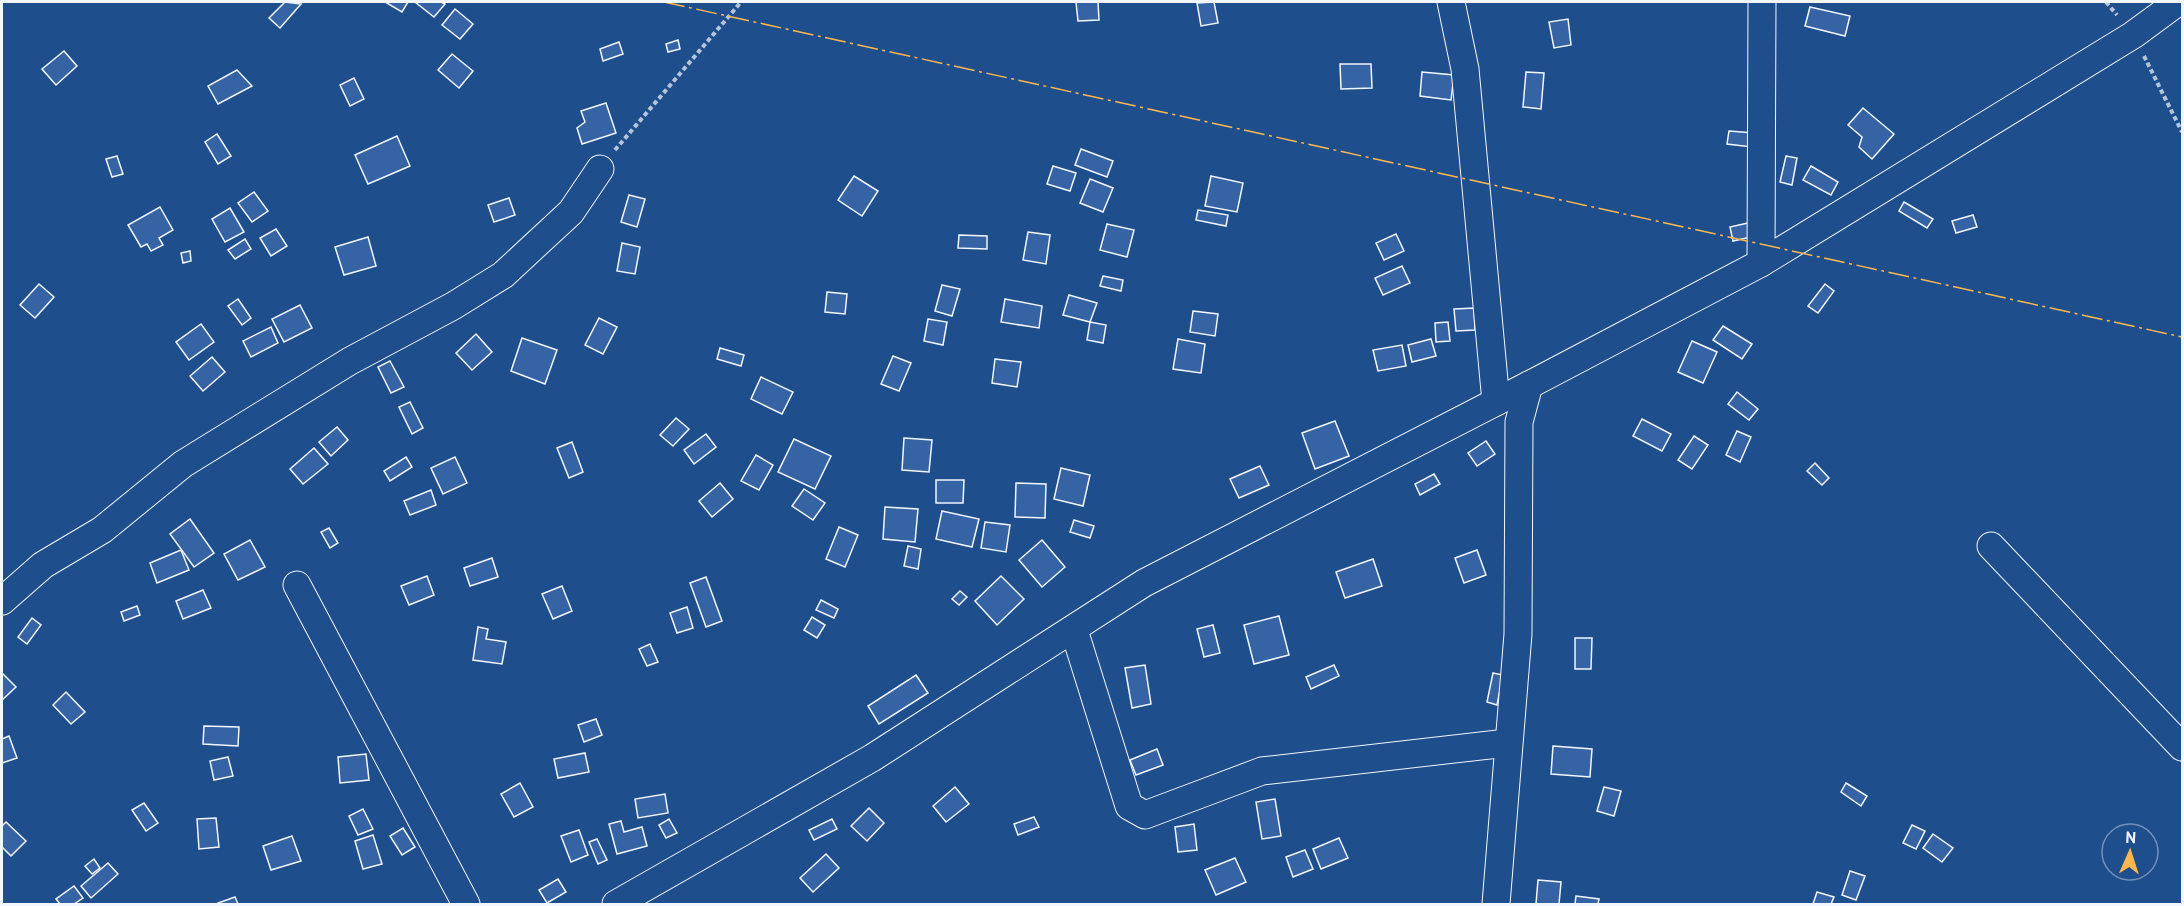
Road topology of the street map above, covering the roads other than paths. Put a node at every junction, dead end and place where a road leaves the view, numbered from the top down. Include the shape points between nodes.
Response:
1 (1451, 2) edge
2 (1762, 2) edge
3 (2178, 2) edge
4 (600, 169) road end
5 (1761, 263) junction
6 (1529, 385) junction
7 (1496, 402) junction
8 (1991, 546) dead end
9 (297, 585) dead end
10 (2, 601) edge
11 (1074, 630) junction
12 (1507, 743) junction
13 (2182, 747) edge
14 (466, 904) edge
15 (616, 904) edge
16 (1496, 904) edge

1 - 7 street via 1465,69
2 - 5 street
3 - 5 street via 2133,35
4 - 10 street via 572,212 503,275 340,367 183,464 102,530 42,565
5 - 6 street
6 - 7 street
6 - 12 street via 1519,422 1518,634
7 - 11 street via 1144,583
8 - 13 street
9 - 14 street
11 - 12 street via 1129,806 1145,815 1262,771
11 - 15 street via 872,758
12 - 16 street

